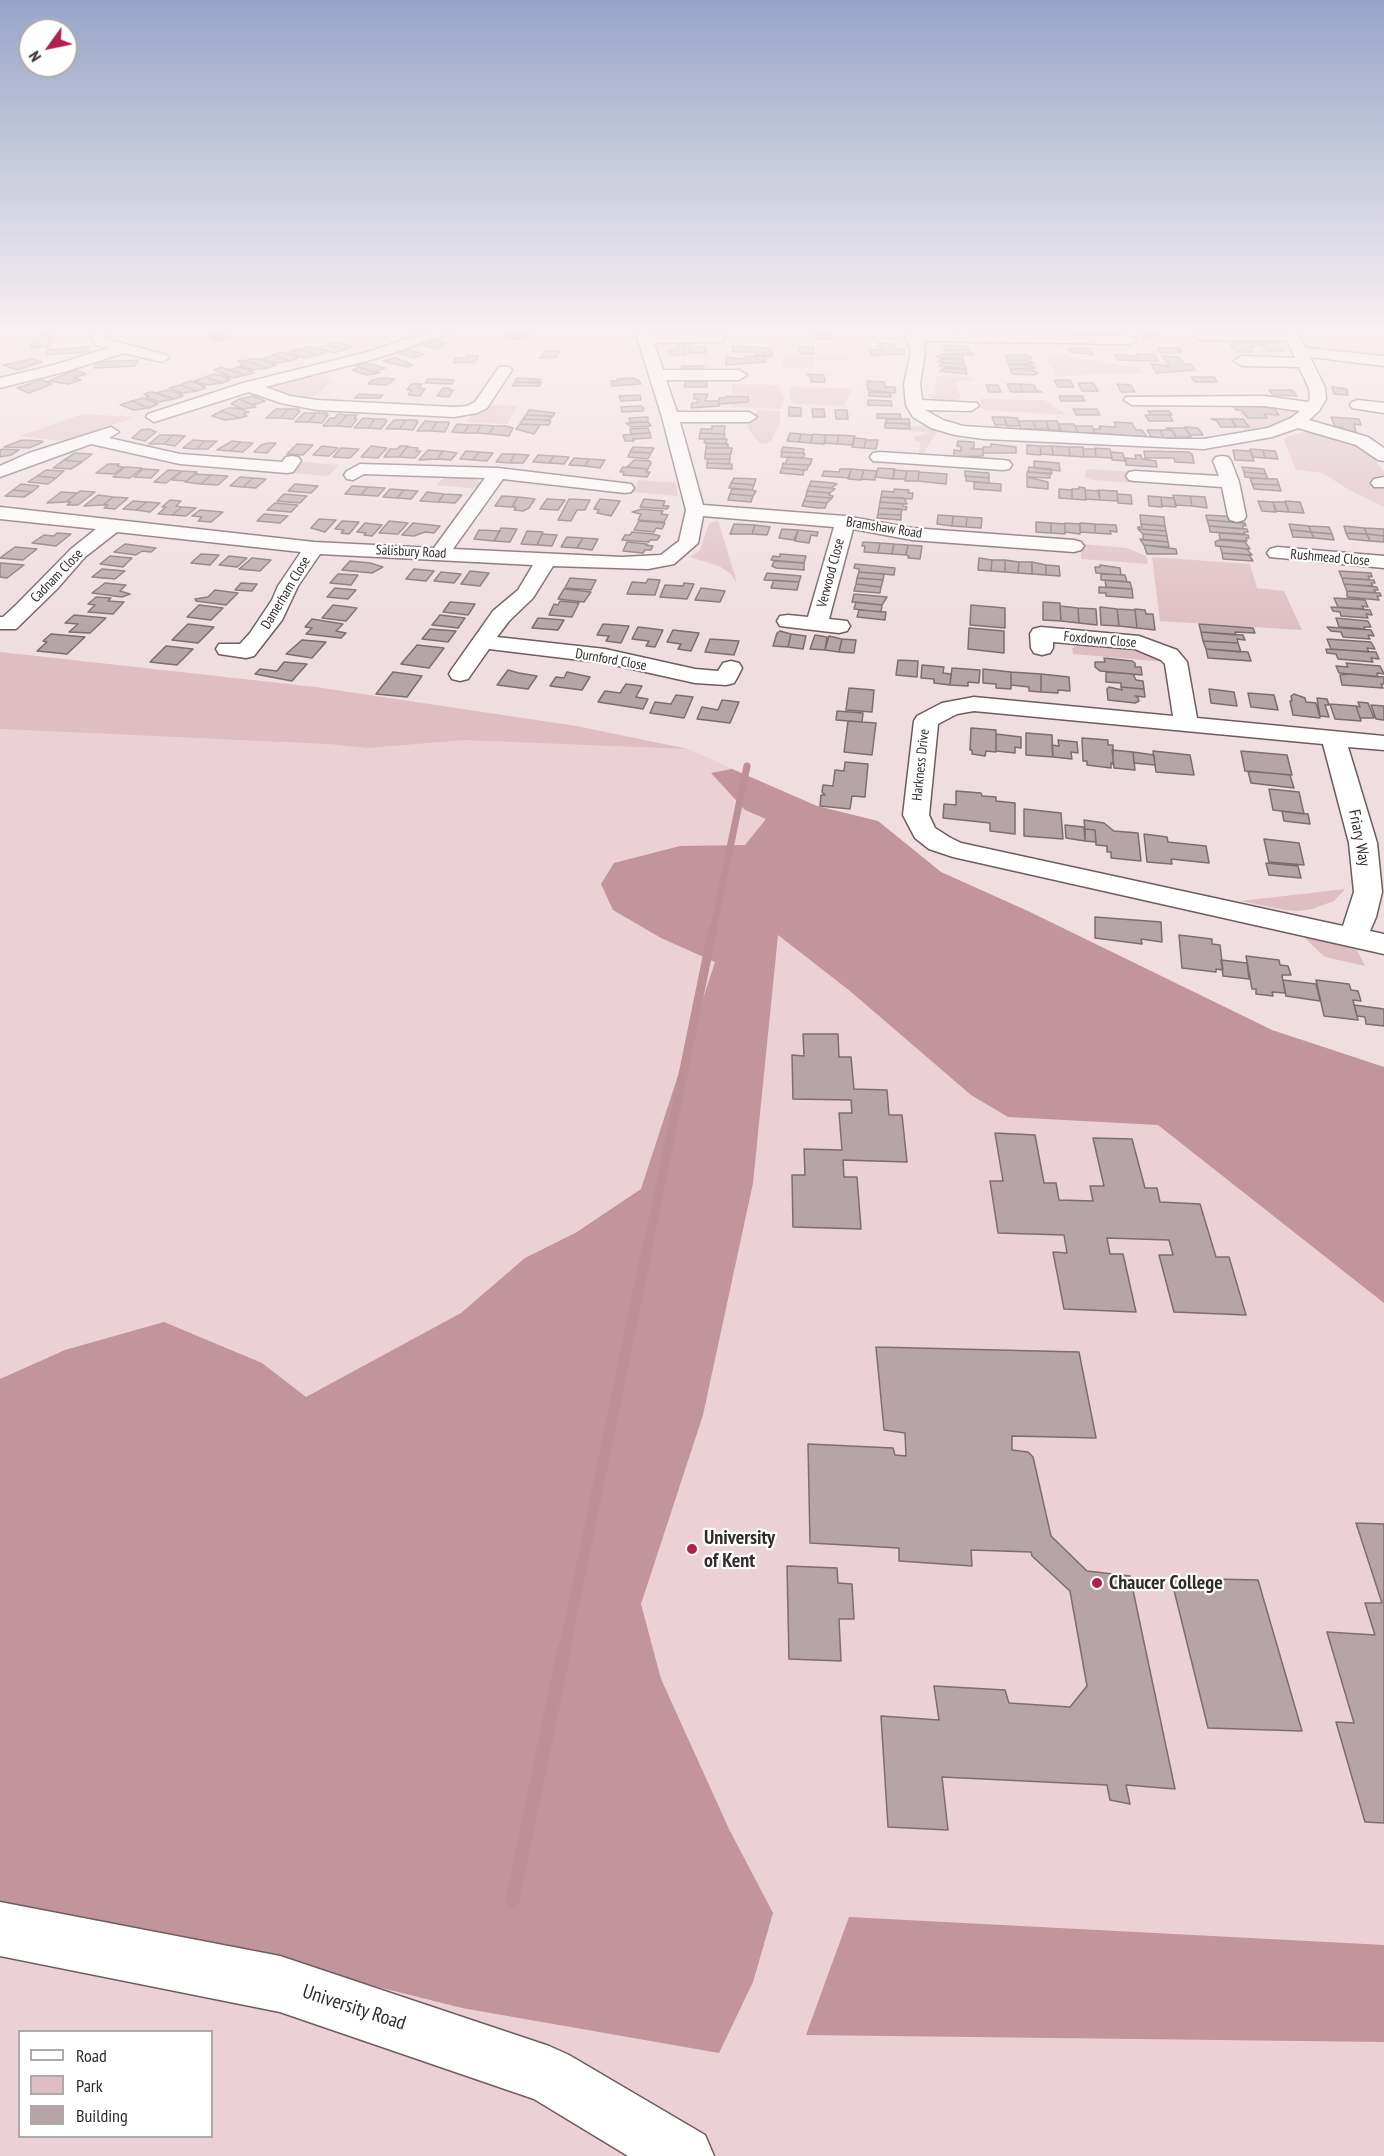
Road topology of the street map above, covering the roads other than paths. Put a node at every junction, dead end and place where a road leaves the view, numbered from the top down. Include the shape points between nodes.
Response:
1 (954, 430) edge
2 (115, 431) edge
3 (674, 431) edge
4 (959, 431) edge
5 (1275, 431) edge
6 (1326, 431) edge
7 (1384, 435) edge
8 (90, 439) junction
9 (1362, 441) junction
10 (1204, 444) junction
11 (1384, 456) edge
12 (879, 457) dead end
13 (272, 459) dead end
14 (934, 460) junction
15 (1003, 465) dead end
16 (0, 472) edge
17 (498, 473) junction
18 (353, 475) dead end
19 (1135, 476) dead end
20 (1230, 482) junction
21 (625, 488) dead end
22 (695, 510) junction
23 (0, 513) edge
24 (1237, 516) dead end
25 (845, 522) junction
26 (114, 525) junction
27 (1074, 546) dead end
28 (314, 548) junction
29 (440, 553) junction
30 (1277, 553) dead end
31 (546, 561) junction
32 (1384, 562) edge
33 (788, 621) dead end
34 (0, 623) edge
35 (817, 624) junction
36 (838, 626) dead end
37 (483, 642) junction
38 (1042, 648) dead end
39 (227, 649) dead end
40 (731, 668) dead end
41 (460, 674) dead end
42 (1186, 724) junction
43 (1333, 738) junction
44 (1384, 743) edge
45 (1352, 938) junction
46 (1384, 944) edge
47 (0, 1929) edge
48 (684, 2156) edge

1 - 14 street
2 - 8 street
3 - 22 street, Salisbury Road
4 - 10 street
5 - 10 street
6 - 9 street
7 - 9 street
8 - 13 street via 180,459 287,468 292,461
8 - 16 street
9 - 11 street
10 - 20 street via 1220,454
12 - 14 street
14 - 15 street
17 - 18 street via 360,469
17 - 21 street
17 - 29 street
19 - 20 street
20 - 24 street
22 - 25 street, Bramshaw Road
22 - 31 street, Salisbury Road via 688,543 666,560 635,564
23 - 26 street, Salisbury Road
25 - 27 street, Bramshaw Road via 912,534
25 - 35 street, Verwood Close
26 - 28 street, Salisbury Road
26 - 34 street, Cadnam Close via 78,553 8,624
28 - 29 street, Salisbury Road
28 - 39 street, Damerham Close via 258,638 246,651
29 - 31 street, Salisbury Road
30 - 32 street, Rushmead Close
31 - 37 street via 526,594 501,616
33 - 35 street, Verwood Close
35 - 36 street, Verwood Close
37 - 40 street, Durnford Close via 605,656 695,675 726,678
37 - 41 street
38 - 42 street, Foxdown Close via 1041,634 1139,643 1169,655 1177,665
42 - 43 street, Harkness Drive
42 - 45 street, Harkness Drive via 974,704 950,708 926,721 917,805 919,824 930,838 953,849
43 - 44 street, Harkness Drive
43 - 45 street, Friary Way via 1363,843 1368,892
45 - 46 street, Harkness Drive
47 - 48 street, University Road via 280,1984 549,2075

